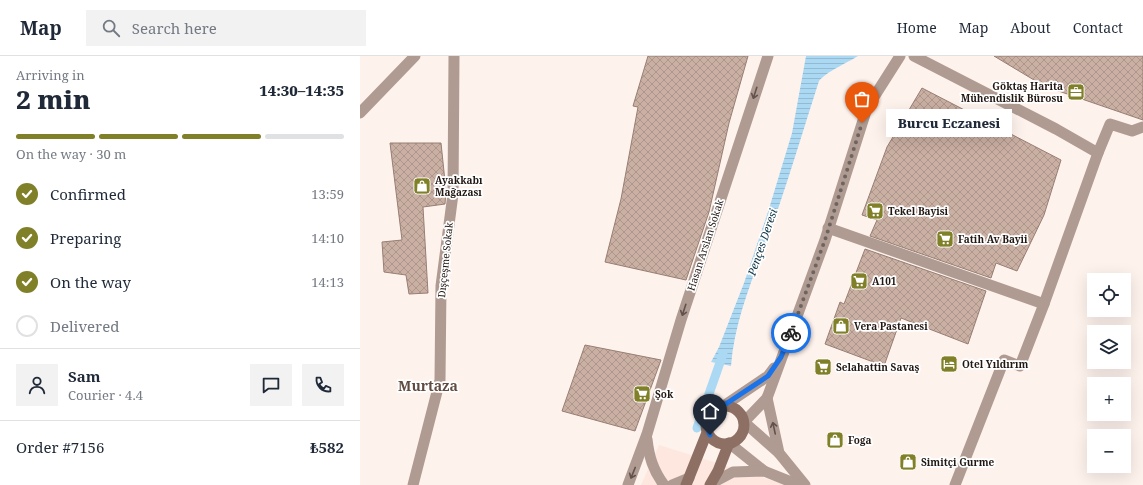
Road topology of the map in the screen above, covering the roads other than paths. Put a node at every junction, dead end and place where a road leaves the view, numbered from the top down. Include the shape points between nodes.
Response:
1 (415, 56) edge
2 (454, 56) edge
3 (768, 56) edge
4 (900, 56) edge
5 (914, 56) edge
6 (360, 113) edge
7 (1143, 127) edge
8 (1098, 153) junction
9 (828, 228) junction
10 (1044, 304) junction
11 (781, 357) junction
12 (767, 398) junction
13 (722, 407) junction
14 (744, 422) junction
15 (708, 430) junction
16 (646, 434) junction
17 (729, 443) junction
18 (779, 453) junction
19 (764, 471) junction
20 (688, 481) edge
21 (711, 484) edge
22 (413, 485) edge
23 (628, 485) edge
24 (664, 485) edge
25 (672, 485) edge
26 (799, 485) edge
27 (805, 485) edge
28 (955, 485) edge

1 - 6 street
2 - 22 street, Dışçeşme Sokak via 453,194 441,286 440,380
3 -> 16 street, Hasan Arslan Sokak
4 - 9 street via 867,108
5 - 8 street
7 - 8 street via 1132,131 1110,124
8 - 10 street
9 - 10 street
9 - 11 street via 796,322
10 - 28 street via 1020,366 1004,360
11 - 12 street
11 - 13 street via 768,376
12 - 14 street
18 -> 12 street
13 - 14 main road via 734,408
13 - 15 main road via 716,409 708,418
14 - 17 main road via 739,438
14 - 18 street
15 - 17 main road via 717,442
15 - 20 main road
16 -> 23 street, Hasan Arslan Sokak
16 - 24 street, Hasan Arslan Sokak via 648,457
17 - 19 street
17 - 21 main road
18 - 27 street
19 - 21 street via 733,472
19 - 26 street
20 - 25 street

